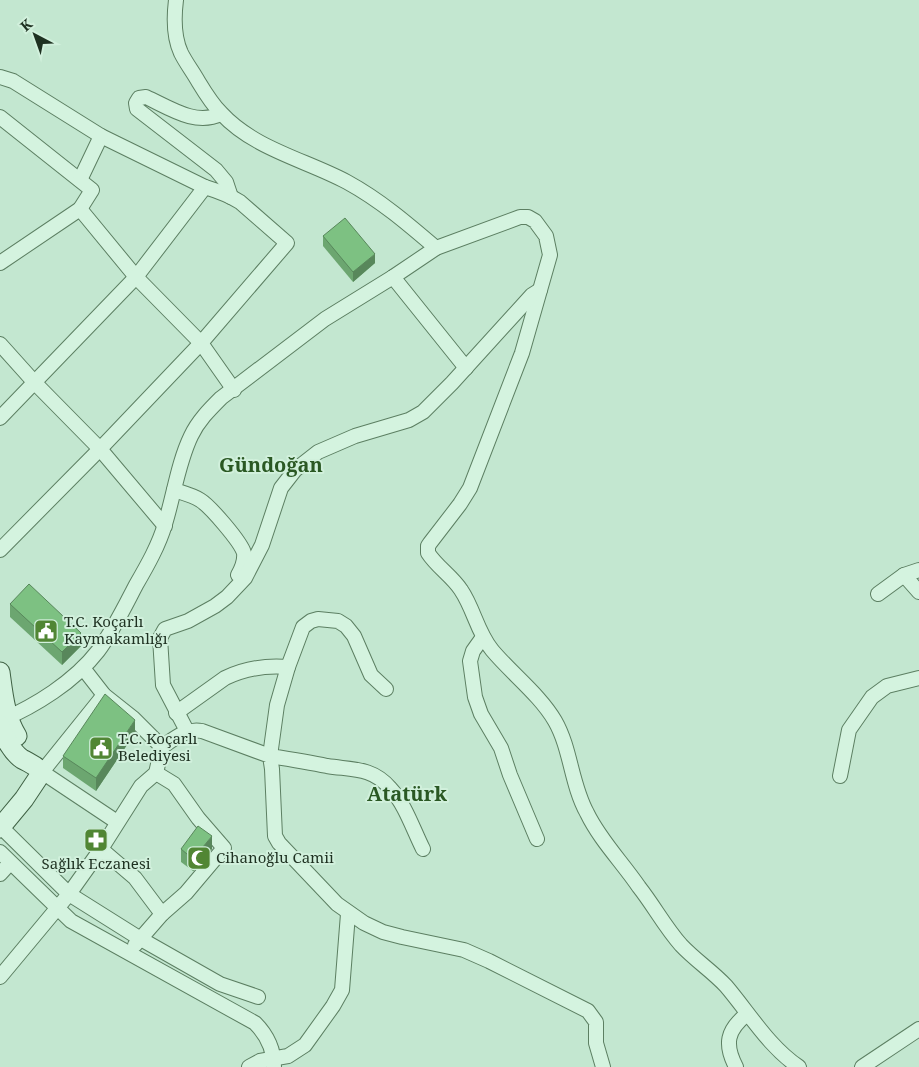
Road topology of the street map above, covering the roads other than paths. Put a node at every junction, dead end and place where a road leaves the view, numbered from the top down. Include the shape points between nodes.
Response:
1 (176, 0) edge
2 (0, 77) edge
3 (221, 114) junction
4 (0, 118) edge
5 (101, 136) junction
6 (80, 180) junction
7 (205, 188) junction
8 (231, 197) junction
9 (80, 209) junction
10 (436, 248) junction
11 (0, 263) edge
12 (136, 277) junction
13 (393, 277) junction
14 (540, 290) junction
15 (201, 343) junction
16 (0, 344) edge
17 (466, 368) junction
18 (35, 383) junction
19 (234, 390) junction
20 (0, 418) edge
21 (100, 449) junction
22 (174, 490) junction
23 (165, 526) junction
24 (0, 550) edge
25 (919, 570) edge
26 (904, 575) junction
27 (919, 592) edge
28 (878, 594) dead end
29 (227, 597) junction
30 (483, 637) junction
31 (288, 667) junction
32 (83, 668) junction
33 (0, 672) edge
34 (919, 678) edge
35 (386, 689) dead end
36 (104, 695) junction
37 (176, 712) junction
38 (2, 725) edge
39 (187, 731) junction
40 (162, 746) junction
41 (270, 756) junction
42 (38, 767) junction
43 (156, 773) junction
44 (840, 776) dead end
45 (117, 822) junction
46 (0, 827) edge
47 (537, 839) dead end
48 (101, 849) junction
49 (423, 849) dead end
50 (0, 852) edge
51 (10, 863) junction
52 (0, 874) edge
53 (69, 894) junction
54 (57, 908) junction
55 (162, 914) junction
56 (348, 914) junction
57 (139, 938) junction
58 (130, 953) junction
59 (202, 975) junction
60 (0, 977) edge
61 (194, 991) junction
62 (258, 997) dead end
63 (747, 1014) junction
64 (919, 1029) edge
65 (274, 1063) edge
66 (249, 1067) edge
67 (603, 1067) edge
68 (736, 1067) edge
69 (799, 1067) edge
70 (862, 1067) edge

1 - 3 street via 180,51 206,96
2 - 5 street via 13,80
3 - 8 street via 207,119 195,118 146,97 139,98 136,103 137,109 222,176
3 - 10 street via 260,142 368,194
4 - 6 street
5 - 6 street
5 - 7 street
6 - 9 street via 92,190
7 - 8 street
7 - 12 street
8 - 15 street via 288,243
9 - 11 street
9 - 12 street
10 - 13 street
10 - 14 street via 520,216 528,217 541,228 550,245 549,264
12 - 15 street
12 - 18 street
13 - 17 street
13 - 19 street via 325,319
14 - 17 street
14 - 30 street via 522,353 476,474 428,550 430,557 460,588
15 - 19 street
15 - 21 street
16 - 18 street
17 - 29 street via 416,416 318,452 294,470 281,488 262,544 245,578
18 - 20 street
18 - 21 street
19 - 22 street via 208,410 198,424 190,438
21 - 23 street
21 - 24 street
22 - 23 street
22 - 29 street via 195,497 210,507 243,550 243,567
23 - 32 street via 114,626
25 - 26 street
26 - 27 street
26 - 28 street
29 - 37 street via 216,606 188,621 168,627 162,633 163,685
30 - 47 street via 473,650 470,661 475,698 501,748
30 - 63 street via 554,720 561,733 580,799 593,826 674,936 717,977
31 - 35 street via 307,624 318,620 338,622 354,636 367,669
31 - 37 street via 265,666 234,674
31 - 41 street via 277,705
32 - 36 street
32 - 38 street
33 - 38 main road
34 - 44 street via 888,686 872,697 849,730
36 - 40 street
36 - 42 street
37 - 39 street
38 - 42 main road via 10,745 22,758
39 - 40 street
39 - 41 street via 202,731
40 - 43 street
41 - 49 street via 357,768 375,775 392,790
41 - 56 street via 275,836
42 - 45 street
42 - 46 main road via 24,799
43 - 45 street via 140,786
43 - 55 street via 174,784 224,848 186,893
45 - 48 street
46 - 53 street
48 - 53 street
48 - 55 street via 134,878
50 - 51 street
51 - 52 street
51 - 54 street
53 - 54 street
53 - 57 street
54 - 58 street via 71,921
54 - 60 street
55 - 57 street
56 - 65 street via 342,990 305,1045
56 - 67 street via 383,932 464,950 588,1011 596,1022 596,1043
57 - 58 street
57 - 59 street
58 - 61 street
59 - 61 street
59 - 62 street
61 - 65 street via 254,1023 265,1034
63 - 68 street via 735,1025 729,1039 730,1055
63 - 69 street
64 - 70 street
65 - 66 street via 260,1061

